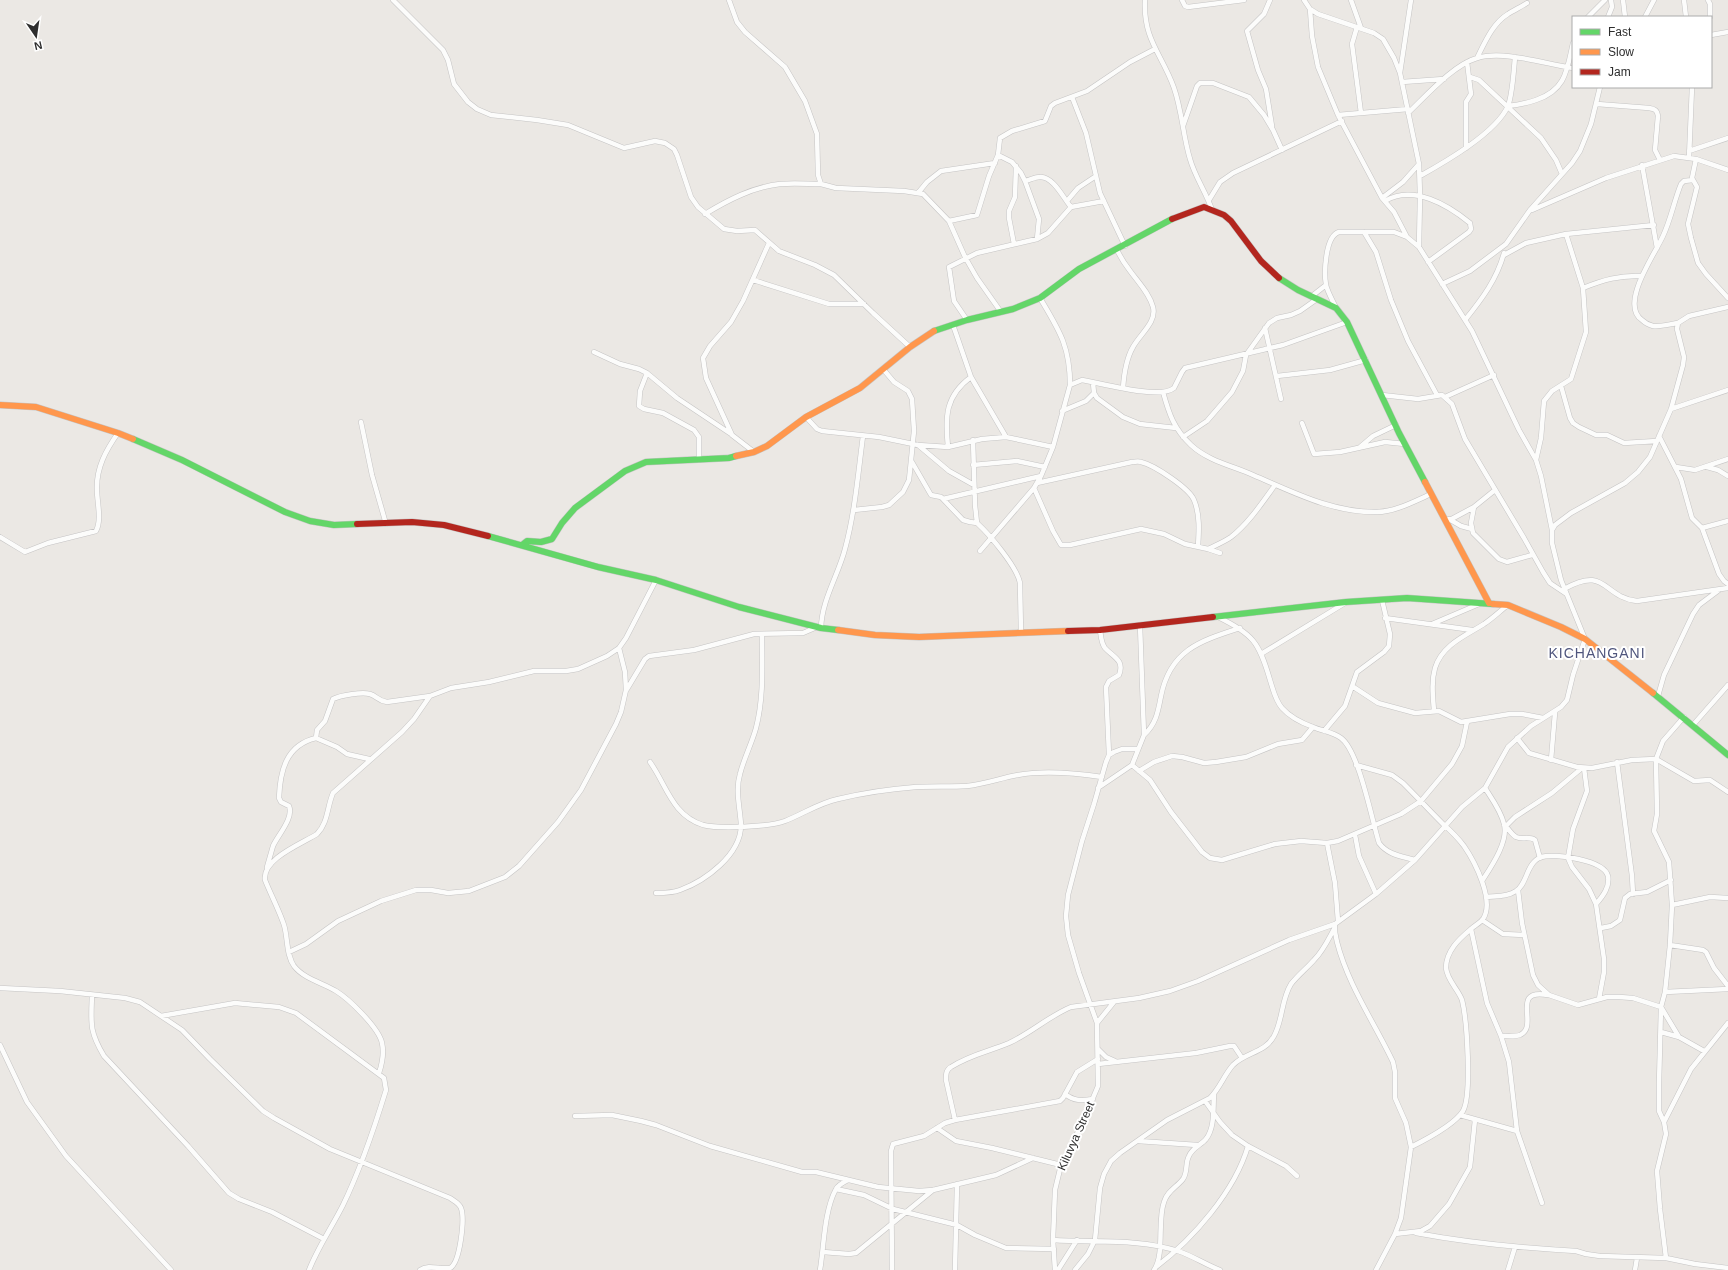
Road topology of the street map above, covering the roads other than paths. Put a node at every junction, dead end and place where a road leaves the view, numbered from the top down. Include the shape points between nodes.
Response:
1 (393, 0) edge
2 (729, 0) edge
3 (1145, 0) edge
4 (1182, 0) edge
5 (1244, 0) edge
6 (1270, 0) edge
7 (1304, 0) edge
8 (1351, 0) edge
9 (1411, 0) edge
10 (1605, 0) edge
11 (1611, 0) edge
12 (1623, 0) edge
13 (1654, 0) edge
14 (1684, 0) edge
15 (1708, 0) edge
16 (1527, 3) dead end
17 (1310, 9) junction
18 (1589, 16) edge
19 (1608, 16) edge
20 (1625, 16) edge
21 (1646, 16) edge
22 (1686, 16) edge
23 (1710, 16) edge
24 (1359, 27) junction
25 (1728, 32) edge
26 (1712, 35) edge
27 (1155, 49) junction
28 (1572, 51) edge
29 (1515, 57) junction
30 (1477, 58) junction
31 (1467, 62) junction
32 (1570, 68) edge
33 (1400, 72) junction
34 (1470, 77) junction
35 (1444, 79) junction
36 (1402, 82) junction
37 (1600, 88) edge
38 (1692, 88) edge
39 (1072, 97) junction
40 (1596, 104) junction
41 (1508, 106) junction
42 (1408, 111) junction
43 (1361, 113) junction
44 (1338, 115) junction
45 (1342, 120) junction
46 (1183, 127) junction
47 (1273, 130) junction
48 (1728, 138) edge
49 (1466, 148) junction
50 (1282, 150) junction
51 (1689, 151) junction
52 (998, 156) junction
53 (1689, 158) junction
54 (1696, 159) junction
55 (1660, 160) junction
56 (995, 163) junction
57 (1419, 164) junction
58 (1642, 165) junction
59 (1016, 166) junction
60 (1728, 170) edge
61 (1562, 174) junction
62 (1096, 176) junction
63 (1420, 176) junction
64 (1693, 180) junction
65 (1025, 181) junction
66 (821, 184) junction
67 (918, 193) junction
68 (1420, 196) junction
69 (1209, 200) junction
70 (1383, 200) junction
71 (1067, 201) junction
72 (1104, 202) junction
73 (1071, 207) junction
74 (1212, 210) junction
75 (1530, 210) junction
76 (705, 214) junction
77 (949, 221) junction
78 (1654, 225) junction
79 (1364, 232) junction
80 (1566, 234) junction
81 (1407, 237) junction
82 (1037, 239) junction
83 (769, 243) junction
84 (1014, 244) junction
85 (1506, 244) junction
86 (1125, 246) junction
87 (1419, 247) junction
88 (1657, 248) junction
89 (1117, 250) junction
90 (1504, 255) junction
91 (966, 258) junction
92 (1428, 262) junction
93 (1642, 276) junction
94 (752, 280) junction
95 (1326, 284) junction
96 (1442, 284) junction
97 (1583, 288) junction
98 (1314, 297) junction
99 (1040, 298) junction
100 (1728, 298) edge
101 (864, 304) junction
102 (1728, 307) edge
103 (1336, 308) junction
104 (1000, 312) junction
105 (967, 320) junction
106 (1465, 320) junction
107 (1347, 322) junction
108 (1678, 323) junction
109 (953, 325) junction
110 (1265, 328) junction
111 (910, 346) junction
112 (1270, 348) junction
113 (594, 352) dead end
114 (1246, 354) junction
115 (1366, 360) junction
116 (883, 369) junction
117 (648, 373) junction
118 (1494, 375) junction
119 (1277, 376) junction
120 (971, 377) junction
121 (1093, 383) junction
122 (1070, 385) junction
123 (1561, 386) junction
124 (1123, 388) junction
125 (1728, 390) edge
126 (1163, 392) junction
127 (1094, 394) junction
128 (1382, 395) junction
129 (1437, 395) junction
130 (1445, 397) junction
131 (1281, 399) dead end
132 (0, 405) edge
133 (1671, 409) junction
134 (1062, 412) junction
135 (806, 417) junction
136 (361, 422) dead end
137 (1302, 422) dead end
138 (1396, 425) junction
139 (1176, 428) junction
140 (118, 433) junction
141 (732, 435) junction
142 (863, 436) junction
143 (1006, 436) junction
144 (1183, 437) junction
145 (1658, 438) junction
146 (973, 440) junction
147 (912, 444) junction
148 (1405, 444) junction
149 (918, 445) junction
150 (948, 447) junction
151 (1053, 447) junction
152 (1360, 448) junction
153 (754, 452) junction
154 (1728, 459) edge
155 (700, 460) junction
156 (1536, 460) junction
157 (912, 462) junction
158 (974, 465) junction
159 (1045, 467) junction
160 (1676, 467) junction
161 (1707, 467) junction
162 (1041, 476) junction
163 (1728, 476) edge
164 (1037, 483) junction
165 (974, 485) junction
166 (1275, 485) junction
167 (1034, 488) junction
168 (1495, 490) junction
169 (974, 493) junction
170 (1431, 494) junction
171 (943, 499) junction
172 (1474, 507) junction
173 (854, 510) junction
174 (1448, 521) junction
175 (1728, 521) edge
176 (977, 523) junction
177 (386, 524) junction
178 (1702, 528) junction
179 (1472, 529) junction
180 (1552, 530) junction
181 (0, 537) edge
182 (992, 537) junction
183 (522, 545) junction
184 (1198, 546) junction
185 (1208, 548) junction
186 (980, 551) dead end
187 (1220, 553) dead end
188 (1532, 555) junction
189 (656, 580) junction
190 (1728, 584) edge
191 (1728, 588) edge
192 (1721, 590) junction
193 (1565, 591) junction
194 (1382, 600) junction
195 (1346, 602) junction
196 (1482, 602) junction
197 (1489, 602) junction
198 (1508, 605) junction
199 (1218, 617) junction
200 (1385, 618) junction
201 (1432, 625) junction
202 (1140, 626) junction
203 (819, 627) junction
204 (1240, 628) junction
205 (1100, 630) junction
206 (1473, 630) junction
207 (1021, 633) junction
208 (762, 634) junction
209 (1585, 639) junction
210 (619, 648) junction
211 (1261, 654) junction
212 (1728, 685) edge
213 (1352, 686) junction
214 (626, 690) junction
215 (430, 696) junction
216 (1658, 696) junction
217 (1434, 711) junction
218 (1554, 713) junction
219 (1684, 717) junction
220 (1543, 718) junction
221 (1467, 722) junction
222 (1694, 725) junction
223 (1313, 727) junction
224 (1324, 731) junction
225 (1144, 735) junction
226 (316, 738) junction
227 (1517, 738) junction
228 (1138, 749) junction
229 (1109, 755) junction
230 (1728, 755) edge
231 (1656, 759) junction
232 (369, 760) junction
233 (1551, 760) junction
234 (650, 762) dead end
235 (1617, 762) junction
236 (1132, 764) junction
237 (1356, 765) junction
238 (1583, 768) junction
239 (1139, 771) junction
240 (1102, 777) junction
241 (1098, 788) junction
242 (1485, 788) junction
243 (1728, 792) edge
244 (1421, 801) junction
245 (1505, 825) junction
246 (741, 826) junction
247 (1374, 826) junction
248 (1445, 826) junction
249 (1355, 835) junction
250 (1327, 843) junction
251 (1540, 858) junction
252 (1568, 858) junction
253 (1414, 860) junction
254 (267, 868) junction
255 (1671, 880) junction
256 (1482, 881) junction
257 (1518, 890) junction
258 (656, 893) dead end
259 (1376, 894) junction
260 (1633, 894) junction
261 (1486, 896) junction
262 (1728, 898) edge
263 (1596, 904) junction
264 (1672, 905) junction
265 (1482, 920) junction
266 (1336, 925) junction
267 (1601, 928) junction
268 (1471, 929) junction
269 (1524, 935) junction
270 (1670, 946) junction
271 (289, 952) junction
272 (1728, 987) edge
273 (0, 988) edge
274 (1665, 992) junction
275 (92, 995) junction
276 (1549, 995) junction
277 (1599, 999) junction
278 (1114, 1002) junction
279 (1091, 1004) junction
280 (1661, 1007) junction
281 (161, 1016) junction
282 (1097, 1023) junction
283 (1728, 1023) edge
284 (1661, 1032) junction
285 (1501, 1036) junction
286 (1679, 1037) junction
287 (0, 1045) edge
288 (1098, 1049) junction
289 (1704, 1051) junction
290 (1242, 1058) junction
291 (1098, 1061) junction
292 (1115, 1061) junction
293 (380, 1073) junction
294 (1066, 1094) junction
295 (1214, 1094) junction
296 (1093, 1099) junction
297 (1205, 1101) junction
298 (1213, 1112) junction
299 (1460, 1115) junction
300 (575, 1116) dead end
301 (955, 1120) junction
302 (1475, 1120) junction
303 (1664, 1122) junction
304 (937, 1128) junction
305 (1517, 1131) junction
306 (1138, 1141) junction
307 (1197, 1145) junction
308 (1248, 1146) junction
309 (1411, 1147) junction
310 (1033, 1158) junction
311 (362, 1162) junction
312 (1061, 1164) junction
313 (1297, 1176) dead end
314 (848, 1180) junction
315 (957, 1184) junction
316 (891, 1188) junction
317 (836, 1189) junction
318 (933, 1190) junction
319 (1542, 1203) dead end
320 (893, 1208) junction
321 (906, 1212) junction
322 (892, 1224) junction
323 (957, 1225) junction
324 (1416, 1233) junction
325 (1396, 1234) junction
326 (324, 1238) junction
327 (1053, 1240) junction
328 (1077, 1240) junction
329 (1095, 1240) junction
330 (1159, 1246) junction
331 (1515, 1248) junction
332 (1054, 1249) junction
333 (1178, 1251) junction
334 (823, 1252) junction
335 (1637, 1258) junction
336 (1666, 1258) junction
337 (1695, 1264) junction
338 (1728, 1268) edge
339 (1154, 1269) edge
340 (171, 1270) edge
341 (309, 1270) edge
342 (420, 1270) edge
343 (820, 1270) edge
344 (892, 1270) edge
345 (955, 1270) edge
346 (1056, 1270) edge
347 (1075, 1270) edge
348 (1220, 1270) edge
349 (1376, 1270) edge
350 (1508, 1270) edge
351 (1635, 1270) edge
352 (1694, 1270) edge

1 - 76 street via 443,50 454,84 477,109 491,115 568,125 624,148 655,141 665,143 674,149 691,197
2 - 66 street via 737,22 785,67 806,101 817,134 818,175
3 - 27 street via 1146,28
4 - 5 street via 1188,7
6 - 47 street via 1264,14 1247,31 1266,89
7 - 17 street
8 - 24 street
9 - 33 street
10 - 18 street
11 - 19 street via 1612,8
12 - 20 street
13 - 21 street
14 - 22 street
15 - 23 street
16 - 30 street via 1507,14 1498,23
17 - 24 street
17 - 44 street via 1315,59
24 - 33 street via 1382,40
24 - 43 street via 1352,44
25 - 26 street
27 - 39 street
27 - 46 street via 1174,89
28 - 32 street
29 - 30 street
29 - 32 street
29 - 41 street
30 - 31 street
31 - 34 street
31 - 35 street
32 - 41 street via 1559,86 1549,95
33 - 36 street
34 - 41 street via 1479,80
34 - 49 street via 1471,94 1466,105
35 - 36 street
35 - 42 street
36 - 42 street
37 - 40 street
38 - 51 street
39 - 52 street via 1051,106 1047,118 1042,123 1006,133 1000,138
39 - 62 street via 1086,134
40 - 55 street via 1654,108 1658,116 1655,150
40 - 61 street via 1580,151
41 - 49 street via 1492,125
41 - 61 street via 1541,138
42 - 43 street
42 - 57 street
43 - 44 street
44 - 45 street
45 - 50 street
45 - 70 street
46 - 47 street via 1197,86 1205,82 1249,96
46 - 69 street via 1190,160
47 - 50 street
48 - 51 street
49 - 63 street
50 - 69 street via 1233,173 1220,182
51 - 53 street
52 - 56 street
52 - 59 street
53 - 54 street
53 - 55 street via 1674,156
54 - 60 street
54 - 64 street
55 - 58 street
56 - 67 street via 941,171
56 - 77 street via 977,215
57 - 63 street
57 - 70 street
58 - 75 street
58 - 78 street
59 - 65 street
59 - 84 street via 1015,197 1009,211
61 - 75 street
62 - 71 street via 1078,188
62 - 72 street
63 - 68 street
64 - 88 street via 1681,184 1668,226
64 - 100 street via 1697,187 1688,224 1693,247 1702,269
65 - 71 street via 1046,177
65 - 82 street via 1039,219
66 - 67 street via 836,188
66 - 76 street via 781,184 762,188 722,204
67 - 77 street via 925,196
68 - 70 street via 1398,195
68 - 87 street
68 - 92 street via 1446,206 1471,226 1469,232
69 - 74 street
70 - 81 street via 1394,212
71 - 73 street
72 - 73 street
72 - 86 street
73 - 82 street via 1048,233
74 - 86 street via 1198,209 1166,222
74 - 98 street via 1231,221 1274,275
75 - 85 street
76 - 83 street via 724,229 755,230
77 - 91 street
78 - 80 street
78 - 88 street
79 - 81 street via 1394,232
79 - 95 street via 1339,232 1331,237
79 - 129 street via 1376,252 1408,342
80 - 90 street via 1526,243
80 - 97 street
81 - 87 street
82 - 84 street
83 - 94 street
83 - 101 street via 779,251 834,275
84 - 91 street
85 - 90 street
85 - 96 street via 1470,271
86 - 89 street
87 - 92 street
88 - 93 street
89 - 99 street via 1079,269
89 - 124 street via 1143,288 1154,313 1133,346 1127,362
90 - 106 street via 1488,291
91 - 104 street
91 - 105 street via 951,265 948,270 954,301
92 - 96 street
93 - 97 street via 1621,276
93 - 108 street via 1635,303 1640,318 1654,326
94 - 101 street via 829,304
94 - 141 street via 744,301 731,322 703,358 706,378
95 - 98 street
95 - 103 street
96 - 106 street
97 - 123 street via 1585,338 1571,379
98 - 103 street
98 - 110 street via 1300,311 1277,318
99 - 104 street
99 - 122 street via 1065,344 1069,359
101 - 111 street
102 - 108 street via 1689,316
103 - 107 street
104 - 105 street
105 - 109 street
106 - 118 street
107 - 112 street
107 - 115 street
108 - 133 street via 1677,329 1684,357
109 - 111 street via 930,333
109 - 120 street
110 - 112 street
110 - 114 street
111 - 116 street
112 - 114 street
112 - 119 street
113 - 117 street
114 - 126 street via 1186,368 1174,388
114 - 144 street via 1243,371 1232,392 1207,421
115 - 119 street via 1330,370
115 - 128 street
116 - 135 street via 860,388
116 - 147 street via 910,394 914,418
117 - 141 street via 677,398
117 - 155 street via 640,391 639,406 663,413 694,430 698,437
118 - 130 street
118 - 156 street
119 - 131 street
120 - 143 street
120 - 150 street via 956,390 948,408
121 - 122 street via 1078,381
121 - 124 street
121 - 127 street
122 - 134 street
123 - 145 street via 1570,418 1580,428 1596,435 1607,435 1624,443
123 - 156 street via 1552,391 1544,401
124 - 126 street
125 - 133 street
126 - 139 street
127 - 134 street via 1086,401
127 - 139 street via 1110,409 1131,421 1153,427
128 - 129 street via 1418,399
128 - 138 street
129 - 130 street
130 - 168 street via 1452,404 1465,439
132 - 140 street via 36,407
133 - 145 street
134 - 151 street
135 - 142 street via 822,431
135 - 153 street via 767,446
136 - 177 street
137 - 152 street via 1314,454
138 - 148 street
138 - 152 street via 1373,436
139 - 144 street
140 - 177 street via 182,460 285,512 310,521 334,525
140 - 181 street via 107,448 100,466 96,530 26,552
141 - 153 street
142 - 147 street
142 - 173 street
143 - 146 street
143 - 151 street
144 - 166 street via 1209,457
145 - 160 street
145 - 180 street via 1650,457 1625,484 1571,513
146 - 150 street
146 - 158 street
147 - 149 street
147 - 157 street
148 - 152 street via 1385,442
148 - 170 street
149 - 150 street
149 - 165 street via 949,471
151 - 159 street
153 - 155 street via 729,458
154 - 161 street
155 - 183 street via 646,462 625,471 575,508 552,539 541,542 527,541
156 - 180 street
157 - 171 street via 928,492
157 - 173 street via 907,486 889,505
158 - 159 street via 1017,461
158 - 165 street
159 - 162 street
160 - 161 street via 1695,470
160 - 178 street via 1692,518
161 - 163 street
162 - 164 street
162 - 169 street
164 - 167 street
164 - 184 street via 1140,461 1184,487 1194,499 1198,520
165 - 169 street
166 - 170 street via 1303,497 1358,512 1379,512 1396,508
166 - 185 street via 1238,531
167 - 182 street
167 - 184 street via 1061,545 1141,529
168 - 172 street
168 - 188 street
169 - 171 street
169 - 176 street
170 - 174 street
171 - 176 street via 963,520
172 - 174 street
172 - 179 street
173 - 203 street via 844,553 821,614
174 - 179 street
174 - 197 street
175 - 178 street
176 - 182 street
177 - 183 street via 412,522 444,525
178 - 190 street via 1719,574
179 - 188 street via 1473,533 1503,561
180 - 193 street via 1552,543
182 - 186 street
182 - 207 street via 1019,576
183 - 189 street via 598,567
184 - 185 street
185 - 187 street
188 - 193 street via 1550,583
189 - 203 street via 740,607
189 - 210 street
191 - 192 street
192 - 193 street via 1637,602 1628,600 1596,580 1577,582
192 - 216 street via 1704,601 1693,614 1664,675
193 - 209 street
194 - 195 street
194 - 196 street via 1407,598
194 - 200 street
195 - 199 street
195 - 211 street
196 - 197 street
196 - 201 street
197 - 198 street
198 - 206 street
198 - 209 street
199 - 202 street
199 - 204 street
200 - 201 street
200 - 213 street via 1390,634 1389,646 1357,672
201 - 206 street
202 - 205 street
202 - 225 street
203 - 207 street via 875,635 919,637
203 - 208 street via 803,633
204 - 211 street via 1253,639
204 - 225 street via 1200,643 1176,661 1165,682 1154,724
205 - 207 street
205 - 229 street via 1103,645 1115,656 1120,668 1119,675 1109,681 1106,687
206 - 217 street via 1442,654 1435,668
208 - 214 street via 743,636 712,647 649,656
208 - 246 street via 757,727 738,786
209 - 216 street
209 - 218 street via 1567,700
210 - 214 street
210 - 215 street via 578,669 534,671 451,688
211 - 223 street via 1281,707
212 - 222 street
213 - 217 street via 1378,703 1415,713
213 - 224 street via 1345,706
214 - 271 street via 616,724 586,781 558,822 519,866 505,877 469,891 448,893 416,890 381,901 338,920 306,944
215 - 226 street via 387,702 380,701 370,694 338,696 330,703 325,721 316,732
215 - 232 street via 402,732
216 - 219 street
217 - 221 street via 1454,720
218 - 220 street
218 - 233 street
219 - 222 street
219 - 231 street via 1663,741
220 - 221 street via 1510,714
220 - 227 street
221 - 244 street via 1458,756
222 - 230 street
223 - 224 street
223 - 239 street via 1302,740 1278,744 1246,757 1204,763 1182,756 1172,756
224 - 237 street via 1342,738 1351,751
225 - 228 street
226 - 232 street via 347,754
226 - 254 street via 298,745 282,769 279,798 289,806 289,817 274,845
227 - 233 street via 1530,752
227 - 242 street via 1501,758
228 - 229 street via 1122,749
228 - 236 street
229 - 240 street, Kiluvya Street
231 - 235 street
231 - 243 street via 1694,781 1710,780
231 - 255 street via 1657,814 1654,831 1669,862
232 - 254 street via 333,793 326,820 317,834 281,855
233 - 238 street
234 - 246 street via 678,810 703,824
235 - 238 street
235 - 260 street
236 - 239 street
236 - 241 street
237 - 244 street via 1392,775 1404,783
237 - 247 street
238 - 245 street
238 - 252 street via 1587,791 1573,829
239 - 250 street via 1150,780 1185,831 1210,858 1228,859 1262,847 1287,842
240 - 241 street, Kiluvya Street
240 - 246 street via 1039,773 967,786 888,790 836,799 783,821
241 - 279 street, Kiluvya Street via 1074,870 1066,916 1073,956
242 - 245 street
242 - 248 street via 1462,807
244 - 247 street via 1401,814
244 - 248 street
245 - 251 street via 1518,838 1535,840
245 - 256 street via 1497,855
246 - 258 street via 734,849 715,869 689,886 670,893
247 - 249 street
247 - 253 street via 1379,844 1384,849
248 - 253 street
248 - 256 street via 1464,846
249 - 250 street
249 - 259 street via 1359,856
250 - 266 street via 1335,883
251 - 252 street
251 - 257 street via 1531,866
252 - 263 street via 1589,888
252 - 263 street via 1593,862 1606,871 1607,890
253 - 259 street
254 - 271 street via 265,880 284,923
255 - 260 street via 1647,892
255 - 264 street
256 - 261 street
257 - 261 street via 1505,896
257 - 269 street
259 - 266 street
260 - 267 street via 1625,898 1620,920 1611,926
261 - 265 street
262 - 264 street via 1710,897
263 - 267 street
264 - 270 street
265 - 268 street
265 - 269 street via 1503,934
266 - 278 street via 1290,940 1198,982 1170,991
266 - 290 street via 1320,953 1291,984 1275,1036 1264,1048
266 - 309 street via 1339,950 1352,984 1393,1062 1395,1098 1406,1122
267 - 277 street via 1604,972
268 - 285 street via 1486,1003
268 - 299 street via 1459,938 1453,947 1446,969 1461,997 1466,1025 1468,1097
269 - 276 street via 1533,975 1538,985
270 - 272 street via 1706,952
270 - 274 street
271 - 293 street via 296,969 348,999 378,1034 383,1045
272 - 274 street
273 - 275 street via 38,988
274 - 280 street
275 - 281 street via 134,999
275 - 326 street via 91,1029 104,1056 229,1193
276 - 277 street via 1578,1005
276 - 285 street via 1539,993 1529,997 1524,1032 1517,1036
277 - 280 street via 1633,998
278 - 279 street
278 - 282 street
279 - 282 street, Kiluvya Street
279 - 301 street via 1062,1010 1009,1043 950,1067 946,1080
280 - 284 street
280 - 286 street
281 - 293 street via 234,1003 279,1006 296,1013
281 - 311 street via 182,1030 263,1111 330,1149
282 - 288 street, Kiluvya Street
283 - 289 street
284 - 286 street
284 - 303 street via 1658,1107
285 - 305 street via 1511,1072
286 - 289 street
287 - 340 street via 27,1102 66,1156
288 - 291 street, Kiluvya Street
288 - 292 street
289 - 303 street via 1691,1069
290 - 292 street via 1234,1046 1230,1046
290 - 295 street via 1233,1066
291 - 292 street
291 - 294 street via 1076,1072
291 - 296 street, Kiluvya Street via 1098,1086
293 - 311 street via 386,1081 386,1090
294 - 296 street via 1077,1100
294 - 301 street via 1054,1103
295 - 297 street
295 - 298 street
296 - 312 street, Kiluvya Street
297 - 298 street
297 - 306 street via 1183,1110
298 - 307 street via 1207,1137
298 - 308 street via 1225,1129
299 - 302 street
299 - 309 street via 1440,1131
300 - 314 street via 612,1115 641,1121 710,1146 799,1172 813,1171
301 - 304 street
302 - 305 street
302 - 324 street via 1470,1167 1439,1217 1430,1226
303 - 336 street via 1666,1134 1657,1170
304 - 310 street via 956,1141
304 - 316 street via 924,1136 894,1144 891,1151
305 - 319 street
306 - 307 street
306 - 329 street via 1111,1161 1104,1174 1100,1188
307 - 330 street via 1189,1155 1183,1180 1168,1192 1164,1200
308 - 313 street via 1286,1166
308 - 333 street via 1235,1178 1225,1194
309 - 325 street via 1401,1218
310 - 312 street
310 - 315 street via 996,1175
311 - 326 street via 343,1206
311 - 342 street via 450,1198 462,1209 456,1262 450,1268 442,1270 427,1266
312 - 327 street, Kiluvya Street via 1055,1190
314 - 316 street
314 - 317 street
315 - 318 street
315 - 323 street
316 - 318 street
316 - 320 street
317 - 320 street via 864,1195
317 - 334 street via 825,1230
318 - 321 street
320 - 321 street
320 - 322 street
321 - 322 street
321 - 323 street
322 - 334 street via 854,1254
322 - 344 street
323 - 332 street via 1006,1248
323 - 345 street
324 - 325 street
324 - 331 street
325 - 349 street
326 - 341 street
327 - 328 street
327 - 332 street, Kiluvya Street
328 - 329 street
328 - 346 street
329 - 330 street
329 - 347 street
330 - 333 street
330 - 339 street via 1158,1262
331 - 335 street
331 - 350 street
332 - 346 street, Kiluvya Street
333 - 339 street
333 - 348 street
334 - 343 street
335 - 336 street
335 - 351 street
336 - 337 street
337 - 338 street
337 - 352 street

